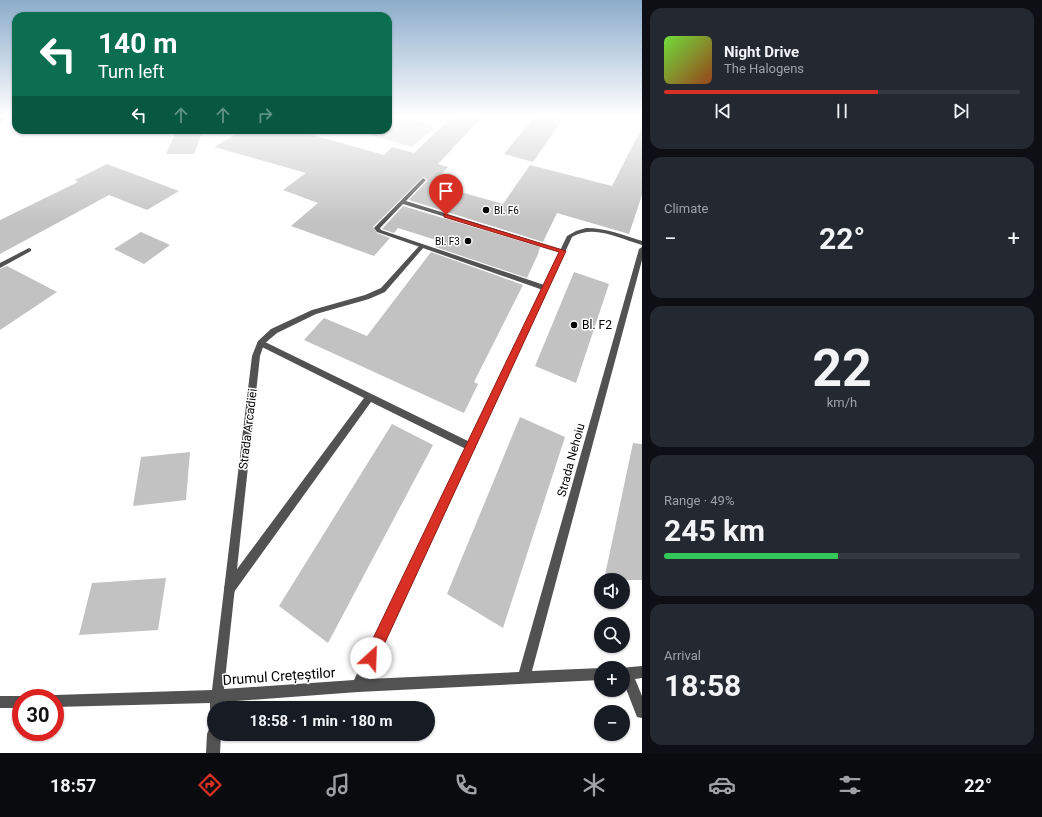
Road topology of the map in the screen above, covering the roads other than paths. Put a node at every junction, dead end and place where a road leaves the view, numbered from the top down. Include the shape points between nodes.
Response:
1 (423, 180) dead end
2 (402, 202) junction
3 (642, 243) edge
4 (422, 246) junction
5 (642, 249) edge
6 (29, 250) dead end
7 (563, 251) junction
8 (0, 266) edge
9 (545, 288) junction
10 (260, 343) junction
11 (370, 397) junction
12 (471, 447) junction
13 (229, 589) junction
14 (642, 672) edge
15 (630, 673) edge
16 (594, 674) edge
17 (524, 677) junction
18 (358, 686) junction
19 (630, 686) edge
20 (64, 700) edge
21 (216, 701) edge
22 (225, 701) edge
23 (0, 702) edge
24 (12, 702) edge
25 (207, 702) edge
26 (642, 712) edge
27 (214, 741) edge
28 (213, 753) edge

1 - 2 street
2 - 4 street via 377,228 379,231
2 - 7 street
3 - 7 street via 589,230 570,236
4 - 9 street
4 - 10 street via 382,290 367,297 314,312 274,331
5 - 17 street, Strada Nehoiu
6 - 8 street
7 - 9 street
9 - 12 street
10 - 11 street
10 - 13 street, Strada Arcadiei via 256,356
11 - 12 street
11 - 13 street
12 - 18 street
13 - 21 street, Strada Arcadiei
14 - 15 street
16 - 17 street, Drumul Crețeștilor
17 - 18 street, Drumul Crețeștilor
18 - 22 street, Drumul Crețeștilor
19 - 26 street
20 - 25 street, Drumul Crețeștilor
23 - 24 street
27 - 28 street

